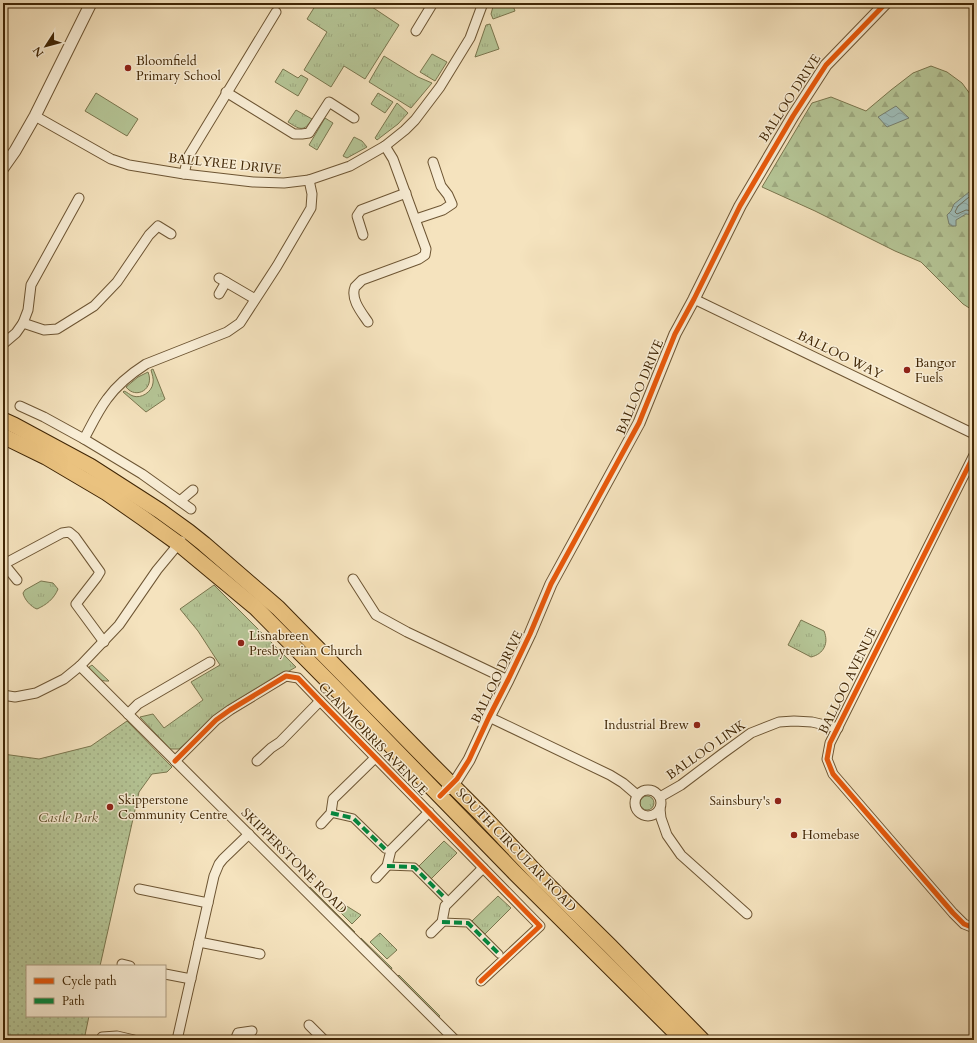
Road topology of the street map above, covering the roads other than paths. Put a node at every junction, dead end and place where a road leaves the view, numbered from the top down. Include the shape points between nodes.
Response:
1 (91, 3) edge
2 (433, 3) edge
3 (483, 3) edge
4 (886, 3) edge
5 (276, 12) dead end
6 (416, 30) dead end
7 (226, 92) junction
8 (35, 116) junction
9 (354, 118) dead end
10 (385, 146) junction
11 (433, 162) dead end
12 (3, 168) edge
13 (184, 174) junction
14 (309, 180) junction
15 (406, 193) junction
16 (79, 198) dead end
17 (416, 219) junction
18 (171, 234) dead end
19 (363, 235) dead end
20 (219, 294) dead end
21 (255, 299) junction
22 (694, 299) junction
23 (368, 322) dead end
24 (23, 323) junction
25 (3, 344) edge
26 (20, 406) dead end
27 (3, 420) edge
28 (974, 434) edge
29 (3, 436) edge
30 (84, 439) junction
31 (974, 455) edge
32 (193, 490) dead end
33 (180, 501) junction
34 (191, 509) dead end
35 (189, 532) junction
36 (179, 544) junction
37 (4, 563) edge
38 (353, 579) dead end
39 (17, 580) dead end
40 (104, 642) junction
41 (210, 662) dead end
42 (80, 666) junction
43 (508, 680) junction
44 (3, 694) edge
45 (320, 701) junction
46 (128, 714) junction
47 (489, 717) junction
48 (838, 728) junction
49 (375, 758) junction
50 (175, 761) junction
51 (257, 761) dead end
52 (446, 791) junction
53 (637, 795) junction
54 (660, 797) junction
55 (660, 810) junction
56 (429, 812) junction
57 (331, 813) junction
58 (321, 824) dead end
59 (249, 834) junction
60 (385, 849) dead end
61 (387, 866) junction
62 (483, 868) junction
63 (376, 878) dead end
64 (139, 889) dead end
65 (445, 898) dead end
66 (208, 903) junction
67 (747, 914) dead end
68 (442, 922) junction
69 (974, 928) edge
70 (431, 933) dead end
71 (199, 942) junction
72 (260, 954) dead end
73 (499, 954) dead end
74 (166, 974) edge
75 (191, 979) junction
76 (481, 981) dead end
77 (309, 1025) dead end
78 (252, 1031) dead end
79 (102, 1037) dead end
80 (134, 1040) edge
81 (177, 1040) edge
82 (236, 1040) edge
83 (324, 1040) edge
84 (455, 1040) edge
85 (683, 1040) edge
86 (702, 1040) edge

1 - 8 street
2 - 6 street
3 - 10 street, BALLYREE DRIVE via 470,38 440,87 415,120
4 - 22 street, BALLOO DRIVE via 826,65 740,206
5 - 7 street
7 - 9 street via 294,134 309,133 329,102
7 - 13 street via 188,157
8 - 12 street
8 - 13 street, BALLYREE DRIVE via 111,160
10 - 14 street, BALLYREE DRIVE via 350,166
10 - 15 street via 394,159
11 - 17 street via 441,186 452,204 444,210
13 - 14 street, BALLYREE DRIVE via 284,184
14 - 21 street via 312,194 310,208
15 - 17 street
15 - 19 street via 361,210 357,216
16 - 24 street via 31,285 28,310
17 - 23 street via 426,250 425,255 362,280 356,286 354,295 358,307
18 - 24 street via 158,226 117,282 94,306 57,329 44,330
20 - 21 street via 223,280
21 - 30 street via 240,323 228,332 138,369 120,384 108,399
22 - 28 street, BALLOO WAY
22 - 43 street, BALLOO DRIVE via 675,334 639,423 551,584
24 - 25 street
26 - 30 street
27 - 35 highway, SOUTH CIRCULAR ROAD via 90,466
29 - 36 highway, SOUTH CIRCULAR ROAD via 46,457 107,493
30 - 33 street via 142,474
31 - 48 street, BALLOO AVENUE
32 - 33 street
33 - 34 street
35 - 36 street
35 - 52 highway, SOUTH CIRCULAR ROAD via 278,608
36 - 40 street
36 - 52 highway, SOUTH CIRCULAR ROAD via 256,608 333,686
37 - 39 street
37 - 40 street via 62,533 69,532 76,537 100,572 76,604
38 - 43 street via 376,616
40 - 42 street
41 - 46 street via 138,704
42 - 44 street via 64,679 36,693 15,697
42 - 46 street, SKIPPERSTONE ROAD
43 - 47 street, BALLOO DRIVE
45 - 49 street, CLANMORRIS AVENUE
45 - 50 street, CLANMORRIS AVENUE via 298,678 286,676 216,720
45 - 51 street via 280,742
46 - 50 street, SKIPPERSTONE ROAD
47 - 52 street, BALLOO DRIVE via 469,760
47 - 53 street via 610,775
48 - 54 street, BALLOO LINK via 794,721 780,722 750,733 682,785
48 - 69 street, BALLOO AVENUE via 830,743 827,759 833,774 953,913 964,924
49 - 56 street, CLANMORRIS AVENUE
49 - 57 street via 333,799
50 - 59 street, SKIPPERSTONE ROAD
52 - 85 highway, SOUTH CIRCULAR ROAD via 516,874
52 - 86 highway, SOUTH CIRCULAR ROAD via 482,815
53 - 54 street via 650,789
53 - 55 street via 635,806 640,813 649,816
54 - 55 street
55 - 67 street via 667,835 681,855
56 - 61 street via 391,850
56 - 62 street, CLANMORRIS AVENUE
57 - 58 street
57 - 60 street via 353,818
59 - 66 street via 219,864
59 - 84 street, SKIPPERSTONE ROAD
61 - 63 street
61 - 65 street via 414,867
62 - 68 street via 445,906
62 - 76 street, CLANMORRIS AVENUE via 540,926
64 - 66 street
66 - 71 street
68 - 70 street
68 - 73 street via 468,923
71 - 72 street
71 - 75 street
74 - 75 street
75 - 81 street
77 - 83 street
78 - 82 street via 238,1033
79 - 80 street via 117,1036

